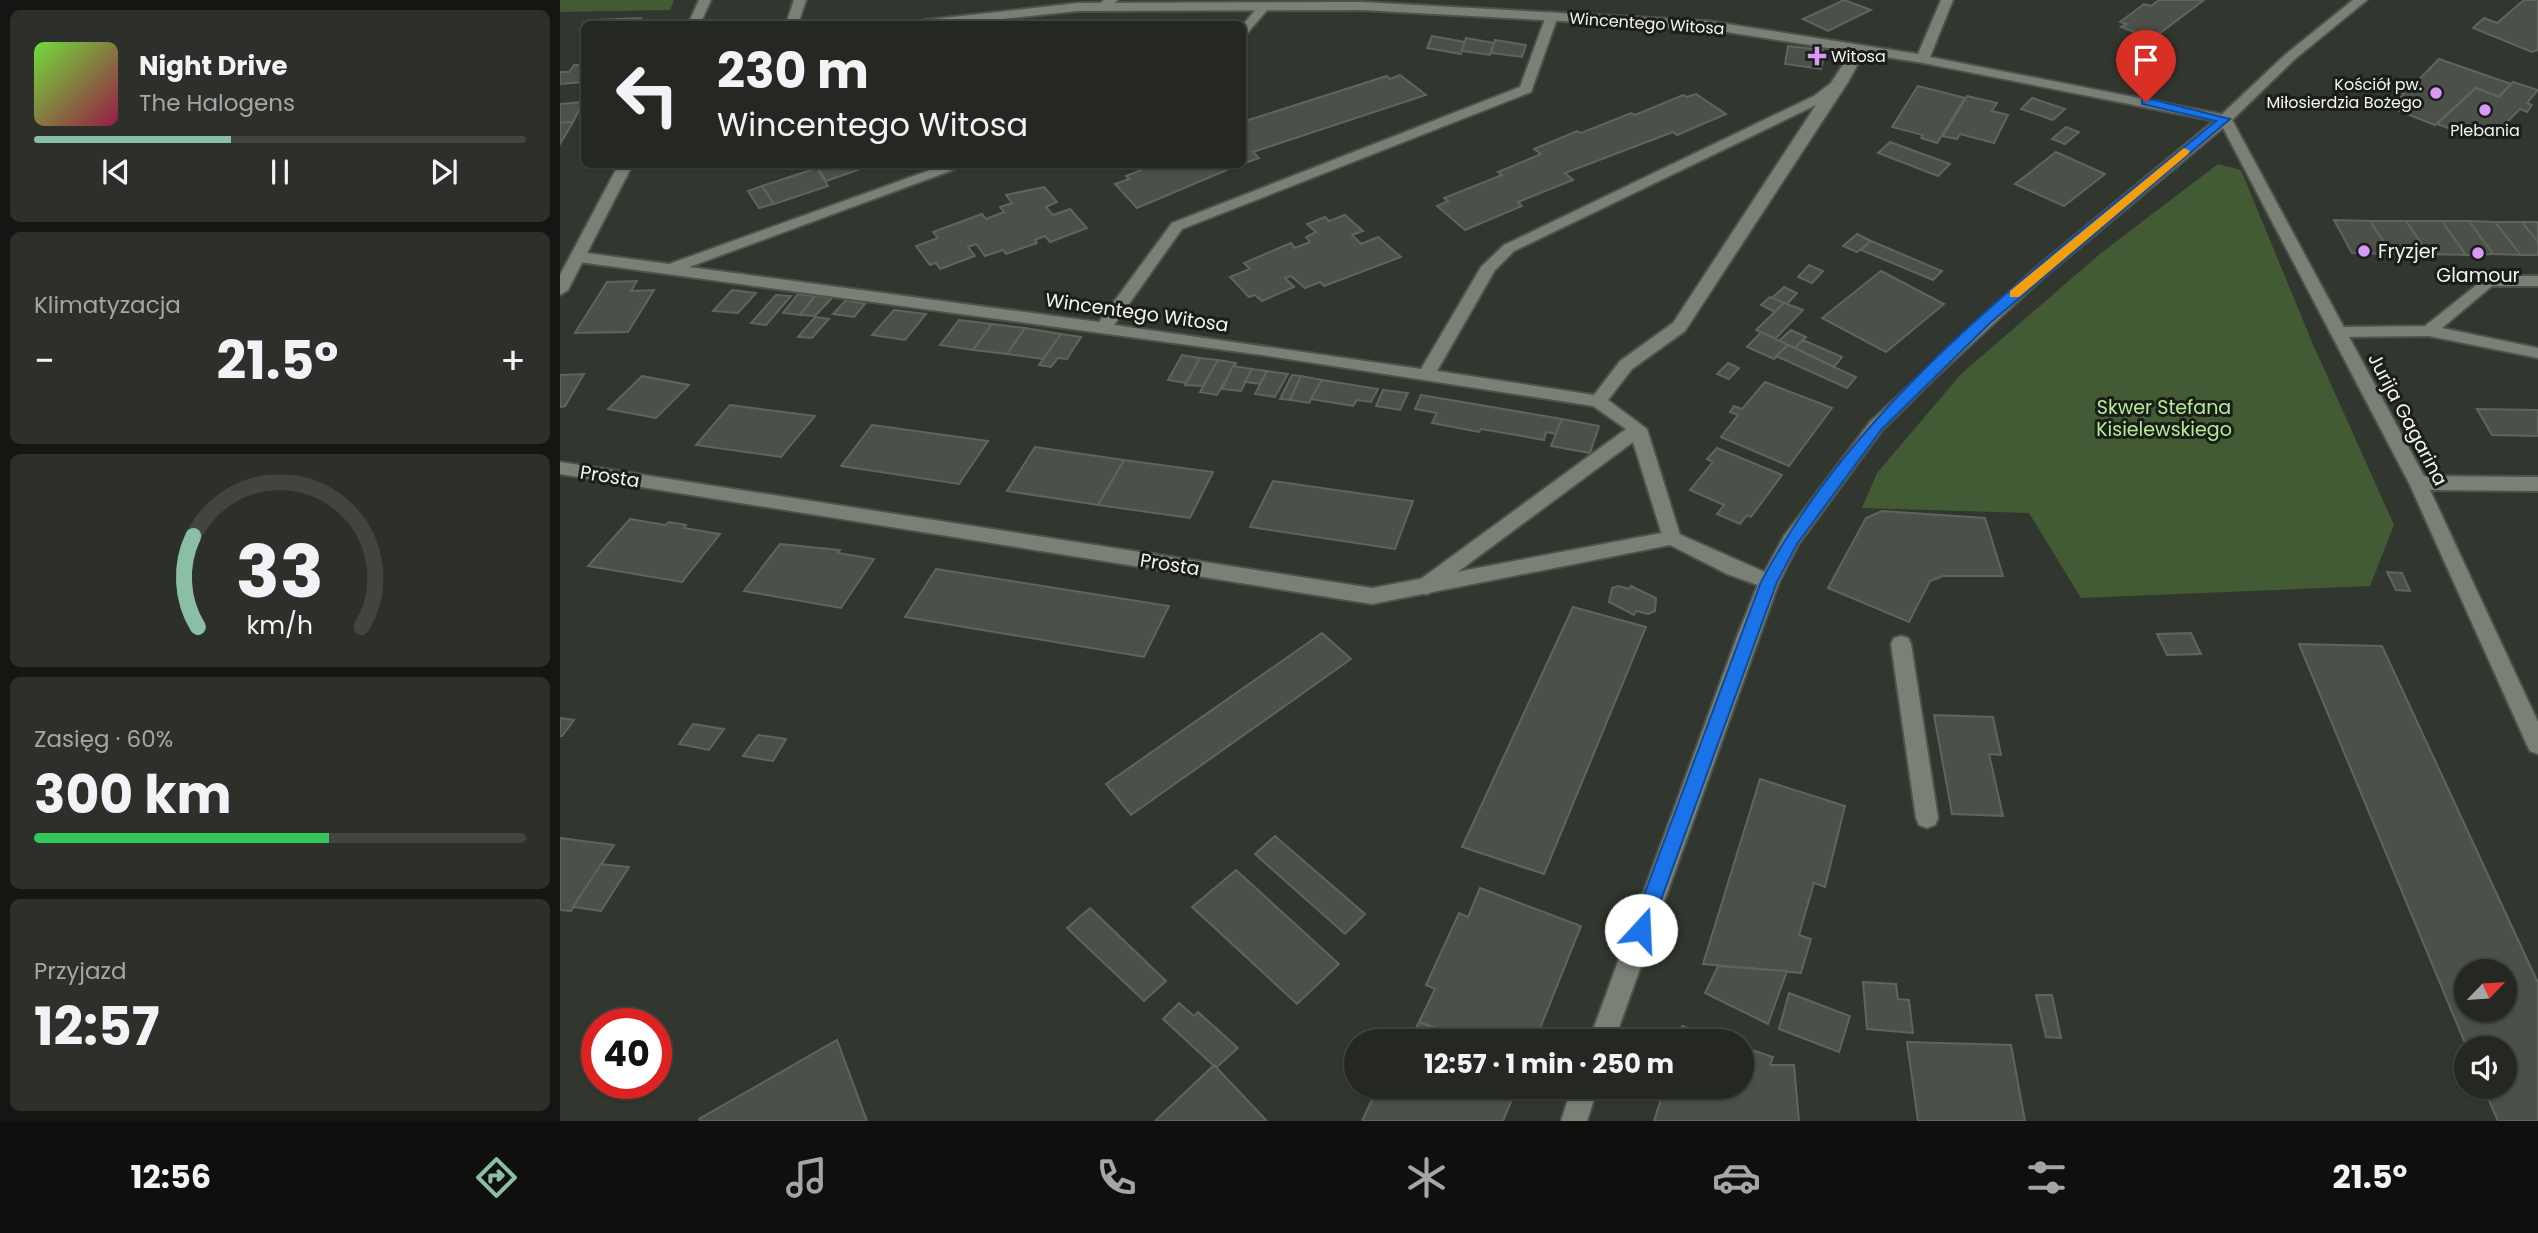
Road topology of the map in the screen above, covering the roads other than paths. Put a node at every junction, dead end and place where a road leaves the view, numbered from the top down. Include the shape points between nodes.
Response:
1 (705, 0) edge
2 (800, 0) edge
3 (1947, 0) edge
4 (2361, 0) edge
5 (1107, 3) edge
6 (1264, 7) junction
7 (1552, 16) junction
8 (695, 21) edge
9 (793, 21) edge
10 (952, 21) edge
11 (1246, 30) edge
12 (1860, 49) junction
13 (1923, 59) junction
14 (1841, 82) junction
15 (2225, 119) junction
16 (624, 168) edge
17 (951, 168) edge
18 (579, 257) junction
19 (670, 268) junction
20 (2538, 281) edge
21 (560, 290) edge
22 (1103, 328) junction
23 (2429, 331) junction
24 (2338, 332) junction
25 (2538, 353) edge
26 (1427, 373) junction
27 (1598, 401) junction
28 (1638, 429) junction
29 (560, 468) edge
30 (2418, 483) junction
31 (2538, 484) edge
32 (1672, 538) junction
33 (1769, 582) junction
34 (1421, 589) junction
35 (1901, 643) dead end
36 (2538, 745) edge
37 (1927, 818) dead end
38 (1605, 1029) edge
39 (1581, 1099) edge
40 (1574, 1121) edge

1 - 8 street
2 - 9 street
3 - 13 street
4 - 15 street via 2299,49
5 - 6 street, Wincentego Witosa
5 - 10 street, Wincentego Witosa
6 - 7 street, Wincentego Witosa via 1362,6
6 - 11 street
7 - 12 street, Wincentego Witosa via 1708,25
7 - 22 street via 1526,89 1177,226
12 - 13 street, Wincentego Witosa
12 - 14 street
13 - 15 street, Wincentego Witosa
14 - 26 street via 1819,99 1509,248 1489,267
14 - 27 street via 1679,327 1626,365
15 - 24 street, Jurija Gagarina
15 - 33 street via 2038,274 1876,426 1791,541
16 - 18 street
17 - 19 street, Wincentego Witosa
18 - 19 street, Wincentego Witosa
18 - 21 street
19 - 22 street, Wincentego Witosa
20 - 23 street via 2488,281
22 - 26 street, Wincentego Witosa
23 - 24 lane
23 - 25 lane
24 - 30 street, Jurija Gagarina
26 - 27 street, Wincentego Witosa
27 - 28 street, Wincentego Witosa
28 - 32 street
28 - 34 street
29 - 34 street, Prosta via 1372,596
30 - 31 street
30 - 36 street, Jurija Gagarina
32 - 33 street
32 - 34 street, Prosta
33 - 38 street
35 - 37 street
39 - 40 street

